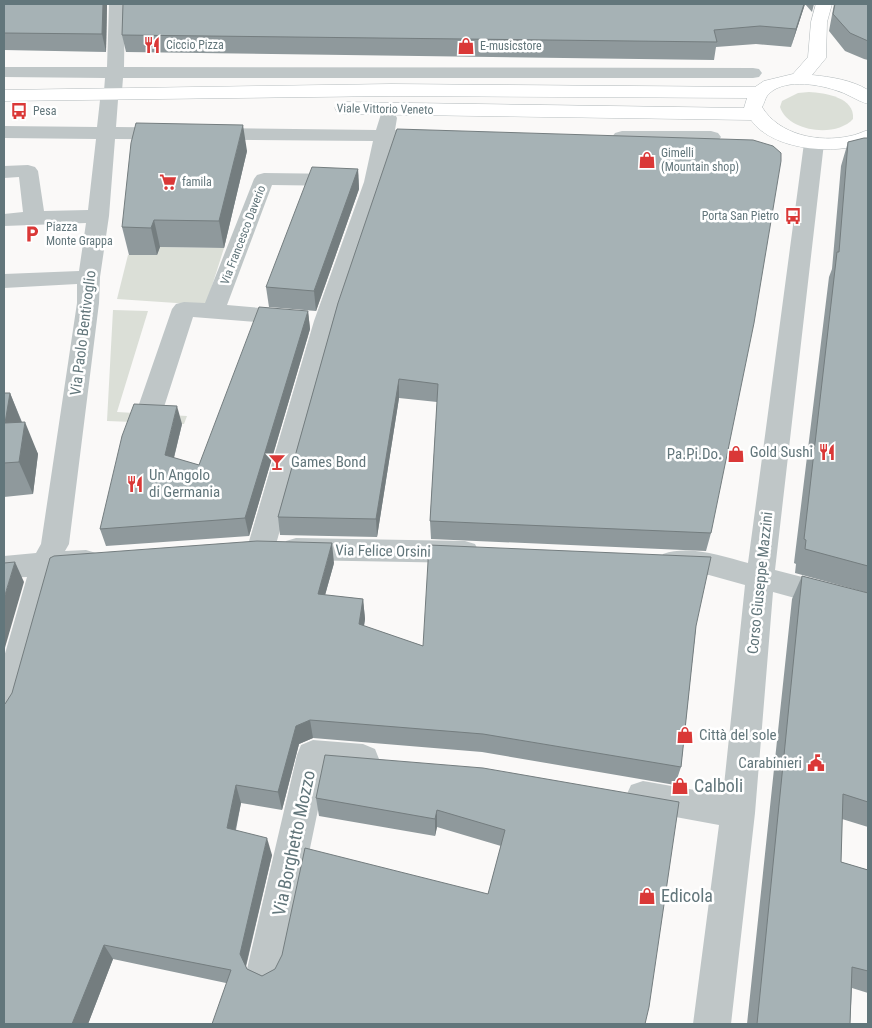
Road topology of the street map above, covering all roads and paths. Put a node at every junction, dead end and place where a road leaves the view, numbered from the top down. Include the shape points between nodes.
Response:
1 (117, 4) edge
2 (824, 4) edge
3 (4, 72) edge
4 (114, 72) junction
5 (753, 73) dead end
6 (799, 79) junction
7 (392, 82) junction
8 (569, 82) junction
9 (758, 93) junction
10 (9, 96) edge
11 (111, 97) junction
12 (868, 98) edge
13 (390, 110) junction
14 (756, 114) junction
15 (4, 132) edge
16 (105, 132) junction
17 (385, 136) junction
18 (454, 136) edge
19 (868, 136) edge
20 (602, 137) edge
21 (711, 137) edge
22 (814, 143) junction
23 (4, 172) edge
24 (374, 182) junction
25 (98, 216) junction
26 (34, 218) junction
27 (4, 220) edge
28 (89, 277) junction
29 (4, 281) edge
30 (214, 310) junction
31 (326, 320) junction
32 (151, 407) edge
33 (261, 548) junction
34 (232, 550) edge
35 (490, 553) edge
36 (114, 559) edge
37 (650, 561) edge
38 (45, 564) junction
39 (4, 567) edge
40 (760, 578) junction
41 (868, 606) edge
42 (4, 711) edge
43 (392, 761) edge
44 (610, 791) edge
45 (738, 813) junction
46 (266, 969) dead end
47 (712, 1024) edge

1 - 4 street, Via Paolo Bentivoglio
2 - 6 main road via 819,22 817,58
3 - 4 street, Viale Vittorio Veneto
4 - 7 street, Viale Vittorio Veneto
4 - 11 street, Via Paolo Bentivoglio
5 - 8 street, Viale Vittorio Veneto
6 - 9 main road via 765,87
6 - 12 main road via 835,83
7 - 8 main road, Viale Vittorio Veneto
7 - 11 main road, Viale Vittorio Veneto
8 - 9 main road, Viale Vittorio Veneto
9 - 14 main road via 753,107
10 - 11 main road, Viale Vittorio Veneto
11 - 13 main road, Viale Vittorio Veneto
11 - 16 street, Via Paolo Bentivoglio
13 - 14 main road, Viale Vittorio Veneto
13 - 17 street
14 - 22 main road via 777,132
15 - 16 street, Viale Vittorio Veneto
16 - 17 street, Viale Vittorio Veneto
16 - 25 street, Via Paolo Bentivoglio
17 - 18 street, Viale Vittorio Veneto
17 - 24 street
19 - 22 main road via 851,142
20 - 21 street
22 - 40 street, Corso Giuseppe Mazzini
23 - 26 street via 28,171
24 - 30 street, Via Francesco Daverio via 324,178 264,179
24 - 31 street
25 - 26 street
25 - 28 street, Via Paolo Bentivoglio
26 - 27 street
28 - 29 street
28 - 38 street, Via Paolo Bentivoglio via 55,544
30 - 31 street
30 - 32 street via 184,308
31 - 33 street
33 - 34 street, Via Felice Orsini
33 - 35 street, Via Felice Orsini
36 - 38 street
37 - 40 street via 709,564
38 - 39 street
38 - 42 street, Via Paolo Bentivoglio
40 - 41 street
40 - 45 street, Corso Giuseppe Mazzini
43 - 46 street, Via Borghetto Mozzo via 313,755
44 - 45 street
45 - 47 street, Corso Giuseppe Mazzini

